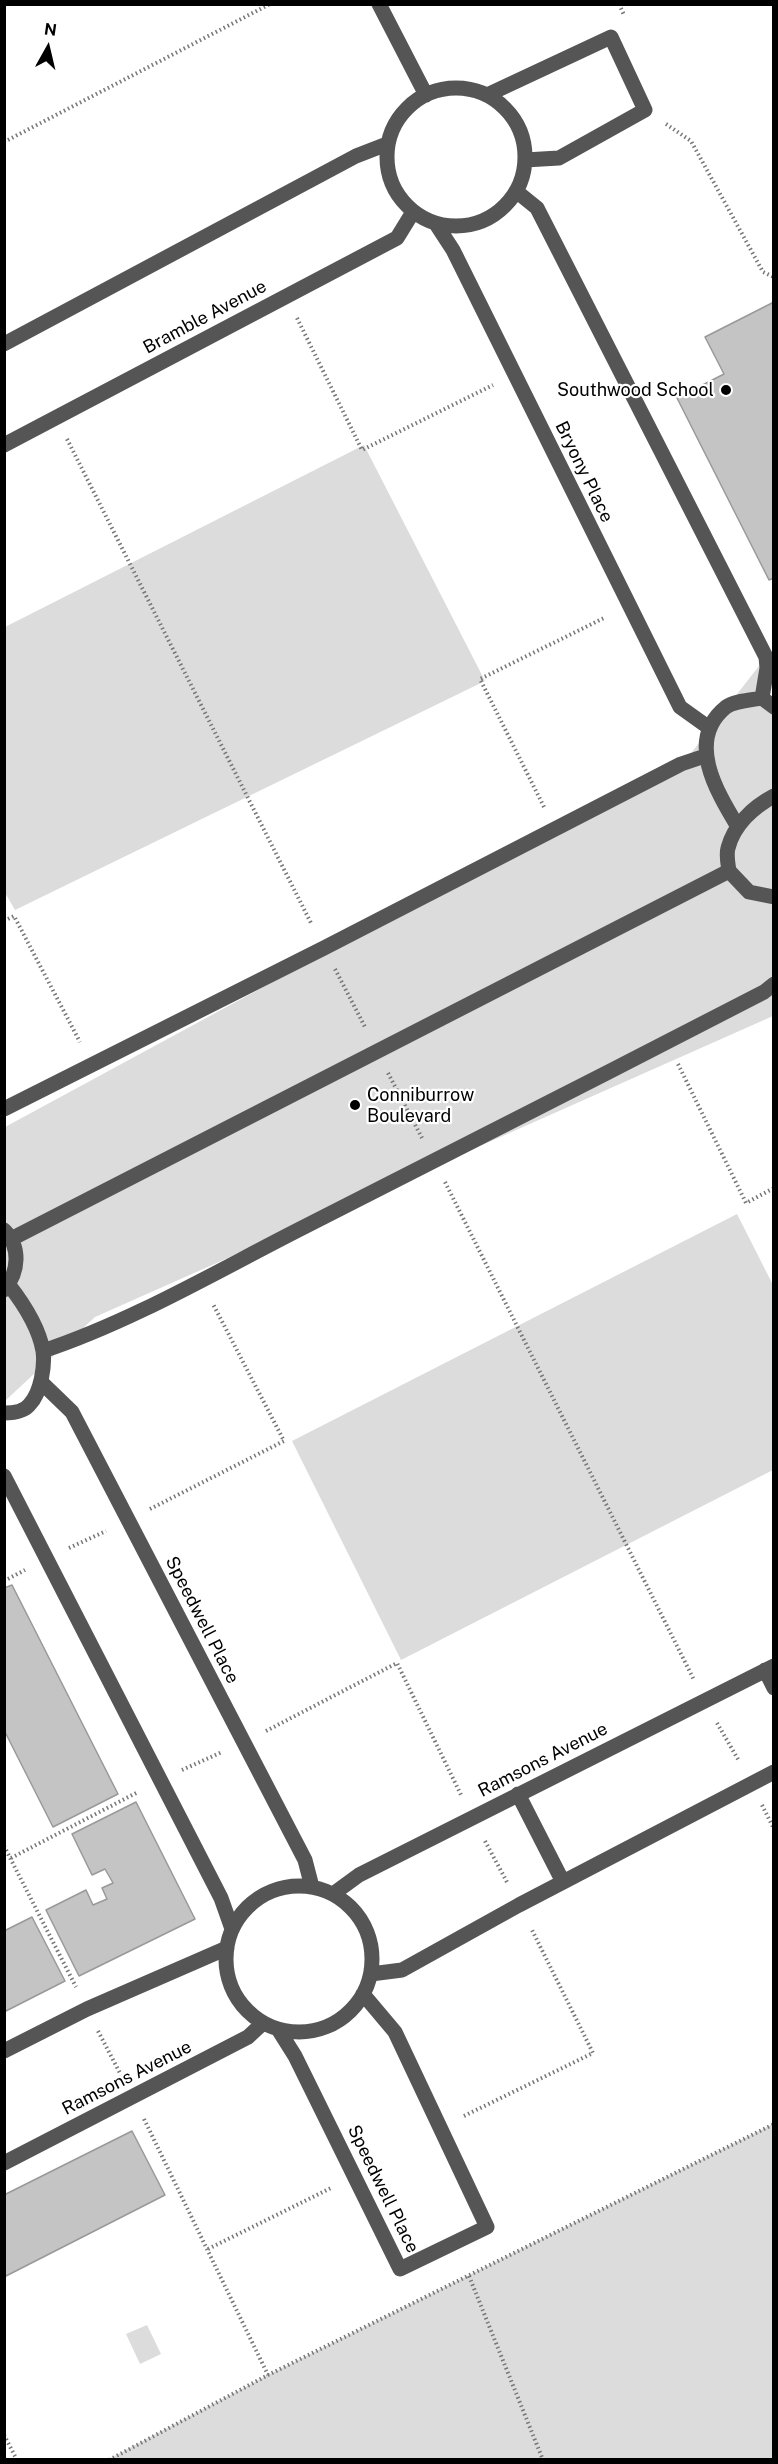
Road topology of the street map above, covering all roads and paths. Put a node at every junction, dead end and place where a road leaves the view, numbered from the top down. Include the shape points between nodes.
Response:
1 (270, 4) edge
2 (379, 4) edge
3 (426, 94) junction
4 (487, 95) junction
5 (645, 110) junction
6 (4, 142) edge
7 (387, 144) junction
8 (525, 160) junction
9 (516, 190) junction
10 (413, 212) junction
11 (436, 224) junction
12 (774, 277) edge
13 (286, 296) junction
14 (4, 344) edge
15 (515, 374) junction
16 (56, 417) junction
17 (4, 444) edge
18 (628, 606) junction
19 (768, 703) edge
20 (708, 727) junction
21 (705, 756) junction
22 (774, 796) edge
23 (738, 827) junction
24 (555, 829) junction
25 (729, 871) junction
26 (774, 897) edge
27 (4, 921) edge
28 (324, 948) junction
29 (774, 984) edge
30 (667, 1042) junction
31 (377, 1051) junction
32 (92, 1065) junction
33 (4, 1109) edge
34 (434, 1161) junction
35 (774, 1188) edge
36 (9, 1234) edge
37 (200, 1279) junction
38 (7, 1288) edge
39 (43, 1351) junction
40 (41, 1382) junction
41 (4, 1413) edge
42 (4, 1476) edge
43 (128, 1520) junction
44 (47, 1559) junction
45 (4, 1581) edge
46 (769, 1668) edge
47 (774, 1688) edge
48 (704, 1700) junction
49 (774, 1772) edge
50 (160, 1780) junction
51 (752, 1783) junction
52 (518, 1794) junction
53 (774, 1828) edge
54 (10, 1858) dead end
55 (563, 1882) junction
56 (312, 1887) junction
57 (333, 1894) junction
58 (232, 1929) junction
59 (227, 1947) junction
60 (370, 1974) junction
61 (363, 1994) junction
62 (263, 2023) junction
63 (278, 2029) junction
64 (4, 2051) edge
65 (774, 2124) edge
66 (4, 2163) edge
67 (354, 2176) junction
68 (207, 2249) dead end
69 (469, 2276) junction
70 (4, 2435) edge
71 (17, 2460) edge
72 (109, 2460) edge
73 (543, 2460) edge

1 - 6 path
2 - 3 street
3 - 4 street via 446,88
3 - 7 street via 394,124
4 - 5 street via 611,37
4 - 8 street via 516,122
5 - 8 street via 559,158
5 - 12 path via 691,141 763,272
7 - 10 street via 391,182
7 - 14 street via 356,156
8 - 9 street
9 - 11 street via 502,209 482,222
9 - 19 street via 537,208 766,657
10 - 11 street
10 - 13 street, Bramble Avenue via 397,238
11 - 15 street, Bryony Place
13 - 15 path via 363,450
13 - 16 street, Bramble Avenue
15 - 18 street, Bryony Place
16 - 17 street, Bramble Avenue
16 - 28 path
18 - 20 street, Bryony Place via 680,707
18 - 24 path via 480,679
19 - 20 street via 728,706
20 - 21 street
21 - 23 street via 723,802
21 - 24 street via 681,764
22 - 23 street via 756,805
23 - 25 street via 728,849
24 - 28 street
25 - 26 street via 749,892
25 - 31 street
27 - 32 path via 14,916
28 - 31 path
28 - 32 street
29 - 30 street
30 - 34 street
30 - 35 path via 746,1203
31 - 34 path
31 - 36 street
32 - 33 street
34 - 37 street
34 - 48 path
36 - 38 street via 18,1260
37 - 39 street via 86,1336
37 - 43 path via 284,1442
38 - 39 street via 25,1305
39 - 40 street
40 - 41 street via 30,1405
40 - 43 street, Speedwell Place via 72,1412
42 - 44 street
43 - 44 path
43 - 56 street, Speedwell Place via 305,1860
44 - 45 path
44 - 50 street
46 - 47 street
46 - 48 street, Ramsons Avenue
48 - 51 path
48 - 52 street, Ramsons Avenue
49 - 51 street
50 - 54 path
50 - 58 street via 221,1898
51 - 53 path
51 - 55 street
52 - 55 street
52 - 57 street, Ramsons Avenue via 359,1875
55 - 60 street via 402,1970
56 - 57 street
56 - 58 street via 287,1887 265,1894 245,1909
57 - 60 street via 352,1909 365,1928 372,1951
58 - 59 street
59 - 62 street via 227,1970 233,1991
59 - 64 street
60 - 61 street
61 - 63 street via 352,2010 336,2022 298,2032
61 - 67 street, Speedwell Place via 396,2032 487,2228 400,2269
62 - 63 street
62 - 66 street, Ramsons Avenue via 248,2037
63 - 67 street, Speedwell Place
65 - 69 path
67 - 68 path
69 - 72 path via 268,2375
69 - 73 path
70 - 71 path

